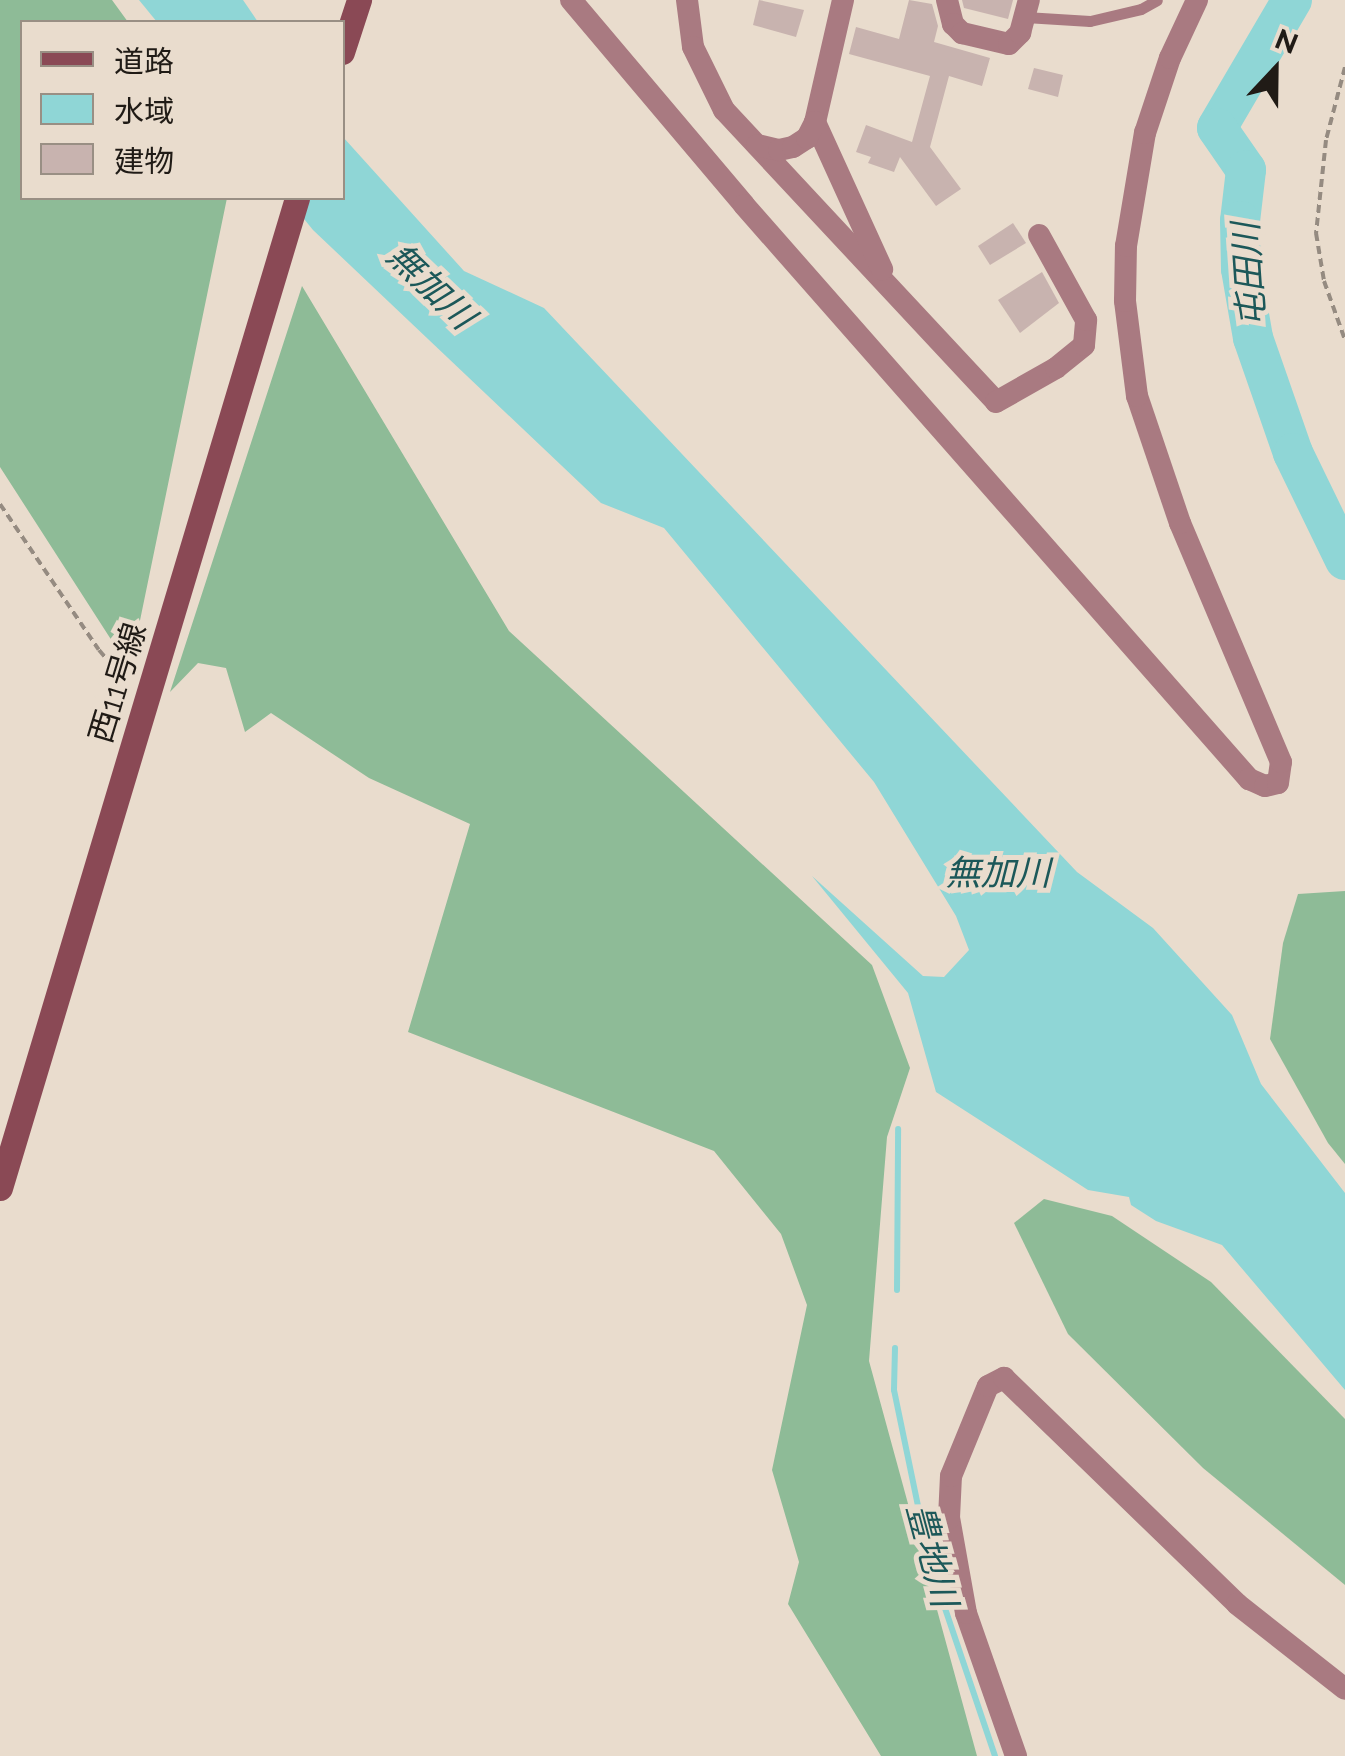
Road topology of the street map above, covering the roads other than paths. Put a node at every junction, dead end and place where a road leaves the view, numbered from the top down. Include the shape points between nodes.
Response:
1 (359, 0) edge
2 (572, 0) edge
3 (687, 0) edge
4 (843, 0) edge
5 (947, 0) edge
6 (1158, 0) edge
7 (1197, 0) edge
8 (1027, 8) edge
9 (345, 43) edge
10 (815, 122) junction
11 (757, 145) junction
12 (296, 200) edge
13 (1039, 236) dead end
14 (890, 288) junction
15 (0, 1188) edge
16 (1345, 1690) edge
17 (1016, 1756) edge

1 - 9 street
2 - 7 street via 1248,779 1266,786 1278,783 1282,762 1174,505 1137,396 1125,301 1126,246 1145,133
3 - 11 street via 694,46 724,110
4 - 10 street
5 - 8 street via 962,33 1008,44 1020,34
6 - 8 lane via 1090,21
10 - 11 street via 794,147
10 - 14 street
11 - 14 street
12 - 15 street, 西11号線
13 - 14 street via 1086,320 1084,345 996,402
16 - 17 street via 1237,1604 1004,1378 988,1386 951,1476 949,1518 966,1613

